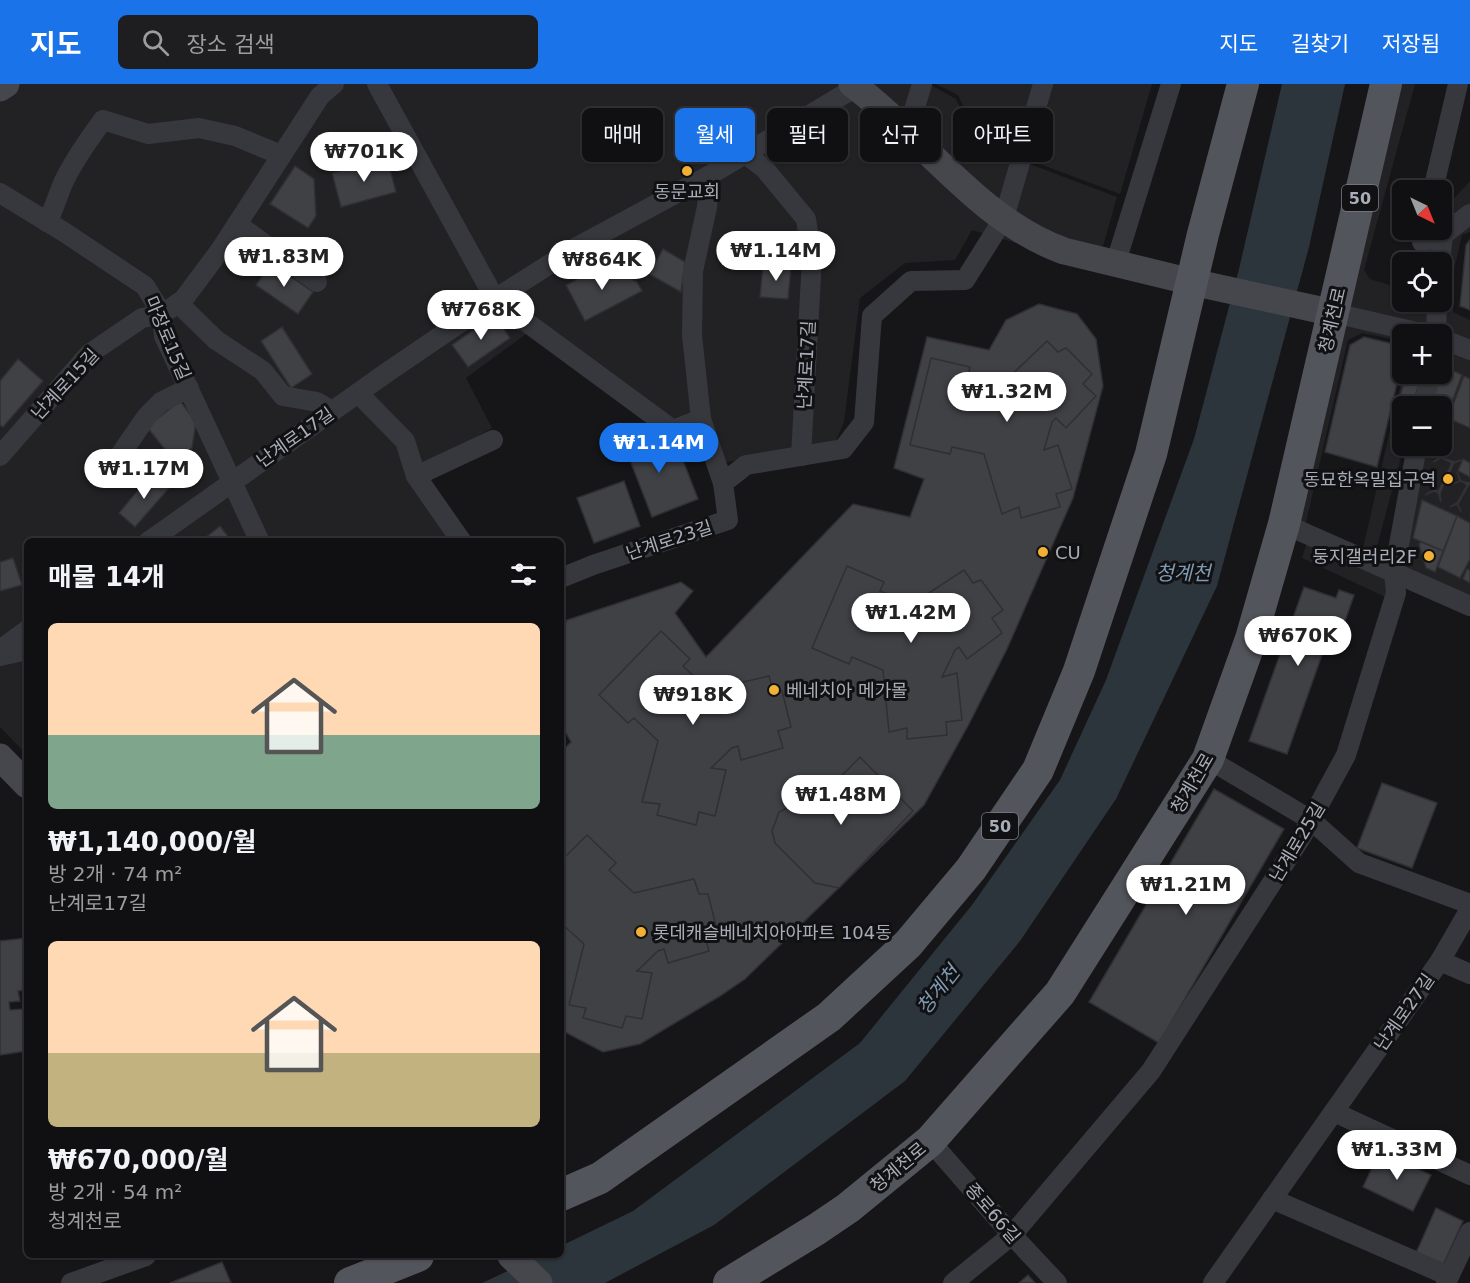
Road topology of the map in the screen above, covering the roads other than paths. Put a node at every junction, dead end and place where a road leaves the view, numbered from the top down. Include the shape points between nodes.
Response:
1 (6, 84) edge
2 (334, 84) edge
3 (377, 84) edge
4 (922, 84) edge
5 (1043, 84) edge
6 (1171, 84) edge
7 (1243, 84) edge
8 (1386, 84) edge
9 (1458, 84) edge
10 (854, 86) edge
11 (0, 88) edge
12 (881, 108) edge
13 (915, 108) edge
14 (755, 148) edge
15 (281, 155) junction
16 (755, 161) edge
17 (732, 162) edge
18 (938, 162) edge
19 (710, 175) junction
20 (1435, 180) edge
21 (0, 193) edge
22 (1470, 214) edge
23 (1004, 218) junction
24 (47, 222) junction
25 (237, 224) junction
26 (1452, 224) edge
27 (1116, 262) junction
28 (317, 282) dead end
29 (1200, 283) junction
30 (495, 299) junction
31 (178, 303) junction
32 (1323, 310) junction
33 (162, 314) junction
34 (1392, 326) edge
35 (1452, 343) edge
36 (1470, 350) edge
37 (189, 388) junction
38 (358, 393) junction
39 (332, 411) junction
40 (701, 419) junction
41 (493, 441) dead end
42 (0, 456) edge
43 (801, 456) junction
44 (1415, 456) edge
45 (116, 461) dead end
46 (416, 476) junction
47 (233, 481) junction
48 (723, 483) junction
49 (1284, 524) junction
50 (154, 538) edge
51 (258, 538) edge
52 (459, 538) edge
53 (1394, 572) junction
54 (564, 577) edge
55 (1470, 606) edge
56 (24, 632) edge
57 (0, 650) edge
58 (24, 651) edge
59 (0, 656) edge
60 (0, 757) edge
61 (1208, 759) junction
62 (24, 782) edge
63 (1311, 819) junction
64 (1470, 904) edge
65 (1470, 909) edge
66 (1440, 961) junction
67 (1470, 974) edge
68 (1334, 1112) junction
69 (930, 1141) junction
70 (1470, 1175) edge
71 (570, 1188) edge
72 (1272, 1199) junction
73 (1470, 1232) edge
74 (1012, 1235) junction
75 (140, 1258) edge
76 (408, 1258) edge
77 (491, 1258) edge
78 (513, 1258) edge
79 (388, 1262) edge
80 (1447, 1279) edge
81 (71, 1283) edge
82 (350, 1283) edge
83 (517, 1283) edge
84 (539, 1283) edge
85 (729, 1283) edge
86 (953, 1283) edge
87 (1057, 1283) edge
88 (1213, 1283) edge

1 - 11 street
2 - 15 street, 난계로15길 via 320,96
3 - 30 street
4 - 13 street
5 - 23 street
6 - 27 street
7 - 29 main road, 50
8 - 32 main road, 청계천로 / 50
9 - 20 street
10 - 12 street
10 - 14 street, 난계로17길
15 - 24 street via 235,136 199,128 148,134 103,120 64,180
15 - 25 street, 난계로15길
16 - 43 street, 난계로17길 via 806,219 812,259
17 - 19 street, 난계로17길
18 - 23 street
19 - 30 street, 난계로17길 via 575,248
19 - 40 street via 693,271 692,335
21 - 24 street, 마장로15길
22 - 26 street
23 - 27 street via 1046,244
23 - 43 street via 964,280 911,281 872,316 864,423 843,449
24 - 33 street, 마장로15길 via 144,286
25 - 28 street
25 - 31 street, 난계로15길
27 - 29 street
29 - 32 street
29 - 71 main road, 50 via 1151,454 1079,671 1038,770 971,869 908,944 829,1017 600,1178
30 - 38 street, 난계로17길
30 - 40 street via 673,430
31 - 33 street, 난계로15길
31 - 39 street, 마장로15길 via 216,340 262,371 283,396 317,402
32 - 34 street
32 - 49 main road, 청계천로 / 50
33 - 37 street, 마장로15길 via 164,336
33 - 42 street, 난계로15길 via 142,318 89,354
35 - 36 street
37 - 45 street via 161,402
37 - 47 street, 마장로15길
38 - 39 street, 난계로17길
38 - 46 street via 405,441
39 - 47 street, 난계로17길
40 - 48 street
41 - 46 street
43 - 48 street via 746,465
44 - 53 street, 난계로25길
46 - 52 street
47 - 50 street, 난계로17길
47 - 51 street
48 - 54 street, 난계로23길 via 728,520
49 - 53 street
49 - 61 main road, 청계천로 / 50 via 1251,639
53 - 55 street
53 - 63 street, 난계로25길 via 1396,592 1346,755
56 - 57 street
58 - 59 street
60 - 62 street
61 - 63 street
61 - 69 main road, 청계천로 / 50 via 1060,993
63 - 64 street via 1359,863
63 - 74 street, 난계로25길 via 1150,1071
65 - 66 street, 난계로27길
66 - 67 street
66 - 68 street, 난계로27길
68 - 70 street
68 - 72 street, 난계로27길
69 - 74 street, 종로66길
69 - 85 main road, 청계천로 / 50 via 848,1208
72 - 80 street
72 - 88 street, 난계로27길
73 - 80 street
74 - 86 street, 난계로25길
74 - 87 street, 종로66길
75 - 81 street
76 - 79 main road
77 - 83 street
78 - 84 street
79 - 82 main road

